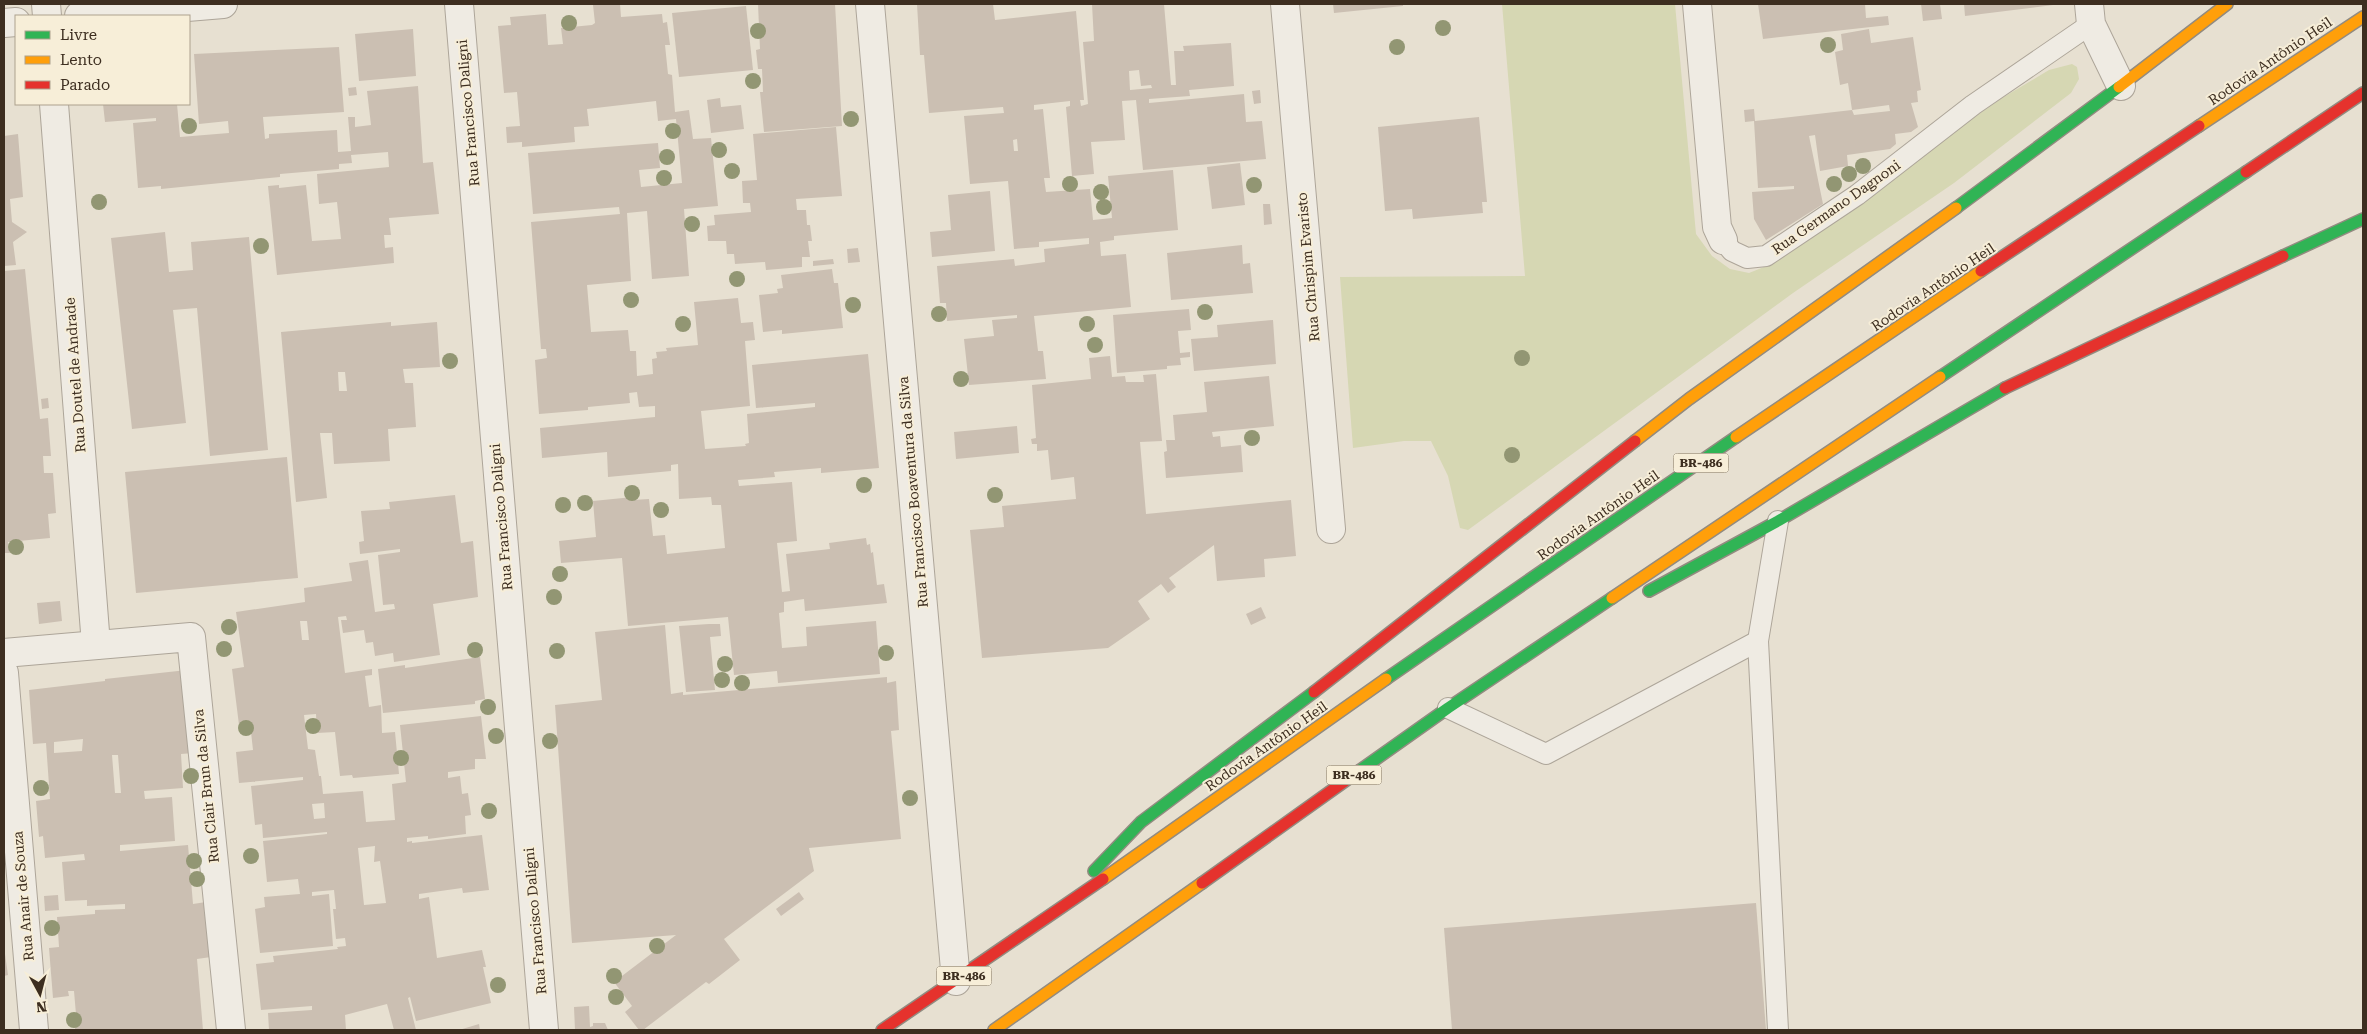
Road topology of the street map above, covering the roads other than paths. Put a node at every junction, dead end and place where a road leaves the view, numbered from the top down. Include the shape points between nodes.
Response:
1 (223, 4) edge
2 (459, 4) edge
3 (870, 4) edge
4 (1285, 4) edge
5 (1696, 4) edge
6 (2227, 4) edge
7 (2090, 14) edge
8 (91, 15) edge
9 (2363, 17) edge
10 (2121, 86) junction
11 (2363, 93) edge
12 (54, 105) edge
13 (2363, 219) edge
14 (1723, 240) joint
15 (1778, 521) junction
16 (1331, 529) dead end
17 (1638, 597) dead end
18 (1621, 606) dead end
19 (1758, 641) junction
20 (96, 645) junction
21 (4, 654) edge
22 (1520, 660) junction
23 (4, 673) edge
24 (1448, 708) junction
25 (1046, 920) junction
26 (956, 981) junction
27 (34, 1030) edge
28 (231, 1030) edge
29 (544, 1030) edge
30 (882, 1030) edge
31 (994, 1030) edge
32 (1778, 1030) edge

1 - 8 street
2 - 29 street, Rua Francisco Daligni
3 - 26 street, Rua Francisco Boaventura da Silva
4 - 16 street, Rua Chrispim Evaristo
5 - 14 street, Rua Germano Dagnoni via 1717,226
6 - 10 main road
7 - 10 street
7 - 14 lane, Rua Germano Dagnoni via 1857,195 1766,256 1747,258 1732,251
9 - 25 main road, Rodovia Antônio Heil / BR-486 via 1788,402 1402,668
10 - 25 main road via 1898,251 1689,399 1392,633 1141,822
11 - 22 main road, BR-486
12 - 20 street, Rua Doutel de Andrade
13 - 15 main road via 1993,394
15 - 17 main road
15 - 19 lane
18 - 22 main road
19 - 24 lane via 1546,754
19 - 32 lane
20 - 21 street
20 - 28 street, Rua Clair Brun da Silva via 191,637
22 - 24 main road, BR-486
23 - 27 street, Rua Anair de Souza
24 - 31 main road, BR-486
25 - 26 main road, Rodovia Antônio Heil / BR-486
26 - 30 main road, Rodovia Antônio Heil / BR-486

